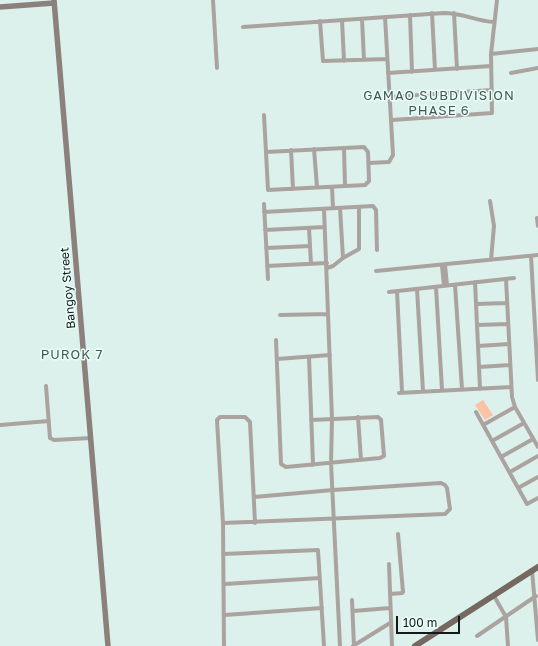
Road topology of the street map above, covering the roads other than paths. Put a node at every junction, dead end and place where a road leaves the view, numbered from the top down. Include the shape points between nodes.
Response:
1 (213, 0) edge
2 (497, 0) edge
3 (54, 1) edge
4 (0, 7) edge
5 (454, 13) junction
6 (432, 14) junction
7 (410, 15) junction
8 (385, 17) junction
9 (362, 18) junction
10 (342, 20) junction
11 (320, 21) junction
12 (494, 22) junction
13 (243, 27) dead end
14 (538, 49) edge
15 (491, 54) junction
16 (387, 59) junction
17 (364, 60) junction
18 (344, 61) junction
19 (491, 66) junction
20 (217, 68) dead end
21 (538, 68) edge
22 (457, 69) junction
23 (435, 70) junction
24 (412, 72) junction
25 (388, 73) junction
26 (511, 73) dead end
27 (492, 90) junction
28 (390, 97) junction
29 (264, 115) dead end
30 (392, 120) junction
31 (344, 148) junction
32 (314, 149) junction
33 (291, 150) junction
34 (266, 152) junction
35 (369, 163) junction
36 (332, 186) junction
37 (345, 186) junction
38 (317, 187) junction
39 (293, 189) junction
40 (490, 201) dead end
41 (264, 204) dead end
42 (358, 206) junction
43 (334, 208) junction
44 (340, 208) junction
45 (324, 209) junction
46 (264, 212) junction
47 (537, 218) dead end
48 (538, 226) edge
49 (325, 227) junction
50 (309, 228) junction
51 (265, 230) junction
52 (310, 246) junction
53 (266, 248) junction
54 (377, 250) dead end
55 (538, 255) edge
56 (531, 256) junction
57 (343, 258) junction
58 (491, 260) junction
59 (327, 263) junction
60 (311, 264) junction
61 (267, 266) junction
62 (444, 266) junction
63 (327, 268) junction
64 (376, 271) dead end
65 (514, 278) dead end
66 (268, 279) dead end
67 (506, 279) junction
68 (475, 282) junction
69 (455, 284) junction
70 (446, 286) junction
71 (436, 287) junction
72 (417, 289) junction
73 (397, 291) junction
74 (389, 292) dead end
75 (507, 303) junction
76 (476, 304) junction
77 (328, 314) junction
78 (280, 315) dead end
79 (508, 324) junction
80 (477, 325) junction
81 (537, 333) edge
82 (276, 340) dead end
83 (509, 344) junction
84 (478, 346) junction
85 (330, 355) junction
86 (308, 357) junction
87 (277, 359) junction
88 (538, 362) edge
89 (510, 365) junction
90 (479, 367) junction
91 (538, 380) edge
92 (46, 386) dead end
93 (511, 387) junction
94 (462, 389) junction
95 (480, 389) junction
96 (442, 390) junction
97 (423, 391) junction
98 (515, 407) junction
99 (476, 412) dead end
100 (358, 417) junction
101 (332, 419) junction
102 (311, 420) junction
103 (49, 421) junction
104 (524, 423) junction
105 (0, 425) edge
106 (483, 425) junction
107 (92, 438) junction
108 (533, 439) junction
109 (492, 441) junction
110 (538, 447) edge
111 (538, 456) edge
112 (501, 457) junction
113 (361, 460) junction
114 (330, 463) junction
115 (313, 465) junction
116 (510, 472) junction
117 (538, 477) edge
118 (518, 488) junction
119 (333, 490) junction
120 (254, 497) junction
121 (538, 498) edge
122 (334, 519) junction
123 (255, 522) junction
124 (223, 523) junction
125 (398, 534) dead end
126 (223, 554) junction
127 (389, 564) dead end
128 (535, 568) edge
129 (320, 578) junction
130 (225, 584) junction
131 (390, 594) junction
132 (494, 596) junction
133 (536, 596) junction
134 (352, 600) dead end
135 (322, 608) junction
136 (390, 608) junction
137 (353, 611) junction
138 (225, 615) junction
139 (506, 617) junction
140 (390, 623) junction
141 (538, 628) edge
142 (476, 636) dead end
143 (538, 640) edge
144 (108, 646) edge
145 (224, 646) edge
146 (324, 646) edge
147 (340, 646) edge
148 (354, 646) edge
149 (392, 646) edge
150 (415, 646) edge
151 (508, 646) edge

1 - 20 street
2 - 12 street
3 - 4 main road
3 - 107 main road, Bangoy Street
5 - 6 street
5 - 12 street
5 - 22 street
6 - 7 street
6 - 23 street
7 - 8 street
7 - 24 street
8 - 9 street
8 - 16 street
9 - 10 street
9 - 17 street
10 - 11 street
10 - 18 street
11 - 13 street
11 - 18 street via 323,61
12 - 15 street
14 - 15 street
15 - 19 street
16 - 17 street
16 - 25 street
17 - 18 street
19 - 22 street
19 - 27 street
21 - 26 street
22 - 23 street
23 - 24 street
24 - 25 street
25 - 28 street
27 - 28 street
27 - 30 street via 493,111 486,114
28 - 30 street
29 - 34 street
30 - 35 street via 392,159 385,163
31 - 32 street
31 - 35 street via 366,148
31 - 37 street
32 - 33 street
32 - 38 street
33 - 34 street
33 - 39 street
34 - 39 street via 268,190
35 - 37 street via 368,183
36 - 37 street
36 - 38 street
36 - 43 street
38 - 39 street
40 - 58 street via 494,226
41 - 46 street
42 - 44 street
42 - 54 street via 376,208
42 - 57 street via 360,247
43 - 44 street
43 - 45 street
44 - 57 street
45 - 46 street
45 - 49 street
46 - 51 street
47 - 48 street
49 - 50 street
49 - 59 street
50 - 51 street
50 - 52 street
51 - 53 street
52 - 53 street
52 - 60 street
53 - 61 street
55 - 56 street
56 - 58 street
56 - 81 street
57 - 63 street
58 - 62 street
59 - 60 street
59 - 63 street
60 - 61 street
61 - 66 street
62 - 64 street
62 - 70 street
63 - 77 street
65 - 67 street
67 - 68 street
67 - 75 street
68 - 69 street
68 - 76 street
69 - 70 street
69 - 94 street
70 - 71 street
71 - 72 street
71 - 96 street
72 - 73 street
72 - 97 street
73 - 74 street
73 - 97 street via 401,392
75 - 76 street
75 - 79 street
76 - 80 street
77 - 78 street
77 - 85 street
79 - 80 street
79 - 83 street
80 - 84 street
81 - 88 street
82 - 87 street
83 - 84 street
83 - 89 street
84 - 90 street
85 - 86 street
85 - 101 street
86 - 87 street
86 - 102 street
87 - 115 street via 281,462 286,467
88 - 91 street
89 - 90 street
89 - 93 street
90 - 95 street
92 - 103 street
93 - 95 street
93 - 98 street
94 - 95 street
94 - 96 street
96 - 97 street
98 - 104 street
98 - 106 street
99 - 106 street
100 - 101 street
100 - 113 street
100 - 113 street via 380,418 384,454 380,458
101 - 102 street
101 - 114 street
102 - 115 street
103 - 105 street
103 - 107 street via 52,440
104 - 108 street
104 - 109 street
106 - 109 street
107 - 144 main road, Bangoy Street
108 - 110 street
108 - 112 street
109 - 112 street
111 - 116 street
112 - 116 street
113 - 114 street
114 - 115 street
114 - 119 street
116 - 118 street
117 - 118 street
118 - 121 street via 527,504
119 - 120 street
119 - 122 street
119 - 122 street via 441,483 446,485 450,508 444,514
120 - 123 street
120 - 124 street via 250,422 245,417 218,417
122 - 123 street
122 - 147 street
123 - 124 street
124 - 126 street
125 - 131 street via 403,592
126 - 129 street via 315,549 318,552
126 - 130 street
127 - 131 street
128 - 132 main road
128 - 133 street
129 - 130 street
129 - 135 street
130 - 138 street
131 - 136 street
132 - 139 street
132 - 150 main road
133 - 139 street
133 - 141 street
134 - 137 street
135 - 138 street
135 - 146 street
136 - 137 street
136 - 140 street
137 - 148 street
138 - 145 street
139 - 142 street
139 - 151 street
140 - 148 street
140 - 149 street
141 - 143 street

